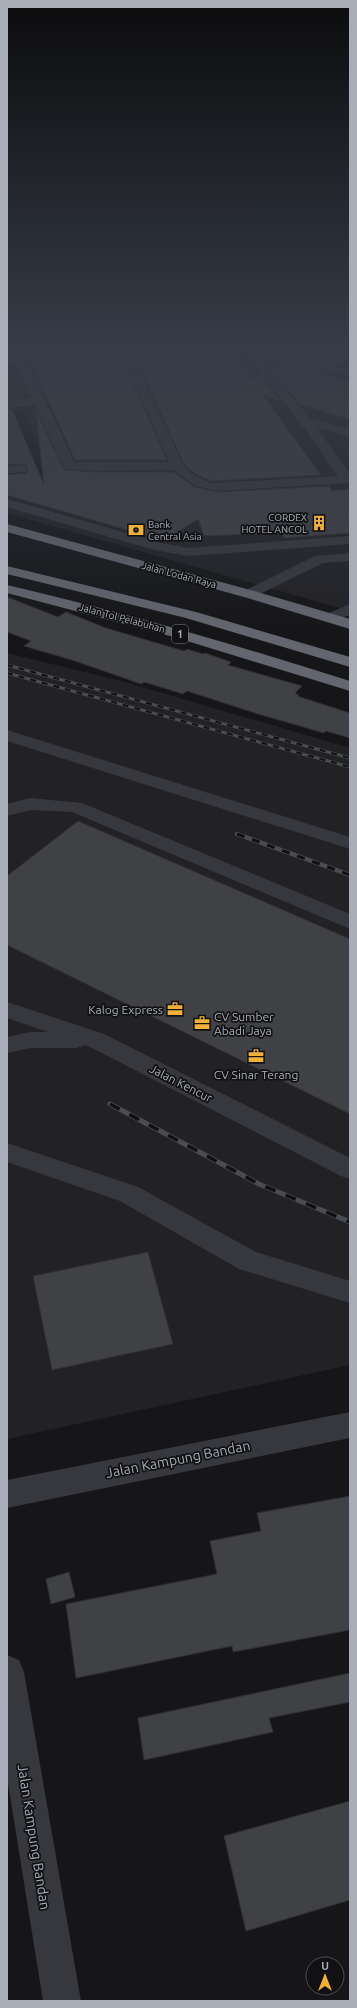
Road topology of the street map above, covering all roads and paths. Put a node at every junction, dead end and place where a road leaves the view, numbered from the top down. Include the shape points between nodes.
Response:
1 (59, 443) edge
2 (167, 443) edge
3 (321, 443) edge
4 (177, 466) junction
5 (21, 469) dead end
6 (7, 470) edge
7 (348, 479) edge
8 (7, 504) edge
9 (7, 528) edge
10 (350, 540) edge
11 (312, 542) junction
12 (350, 557) edge
13 (320, 559) junction
14 (7, 570) edge
15 (7, 589) edge
16 (249, 594) junction
17 (350, 609) edge
18 (329, 618) junction
19 (350, 624) edge
20 (350, 662) edge
21 (350, 686) edge
22 (7, 735) edge
23 (7, 810) edge
24 (350, 843) edge
25 (350, 922) edge
26 (7, 1010) edge
27 (96, 1040) junction
28 (7, 1045) edge
29 (7, 1152) edge
30 (350, 1169) edge
31 (350, 1292) edge
32 (350, 1425) edge
33 (7, 1494) edge
34 (7, 1672) edge
35 (62, 2001) edge

1 - 4 street via 69,466
2 - 4 street
3 - 7 street
4 - 7 street via 186,476 211,487
5 - 6 street
8 - 11 street via 176,551
9 - 16 highway, Jalan Lodan Raya
10 - 11 street
11 - 13 street
12 - 13 street
13 - 16 street
14 - 20 highway, Jalan Tol Pelabuhan / 1 via 192,615
15 - 21 highway, Jalan Tol Pelabuhan / 1 via 211,642
16 - 18 highway, Jalan Lodan Raya
17 - 18 street
18 - 19 highway, Jalan Lodan Raya
22 - 24 street
23 - 25 street via 30,804 75,807
26 - 27 street, Jalan Kencur
27 - 28 street via 31,1040
27 - 30 street, Jalan Kencur
29 - 31 street via 129,1194 248,1261
32 - 33 street, Jalan Kampung Bandan
34 - 35 street, Jalan Kampung Bandan

